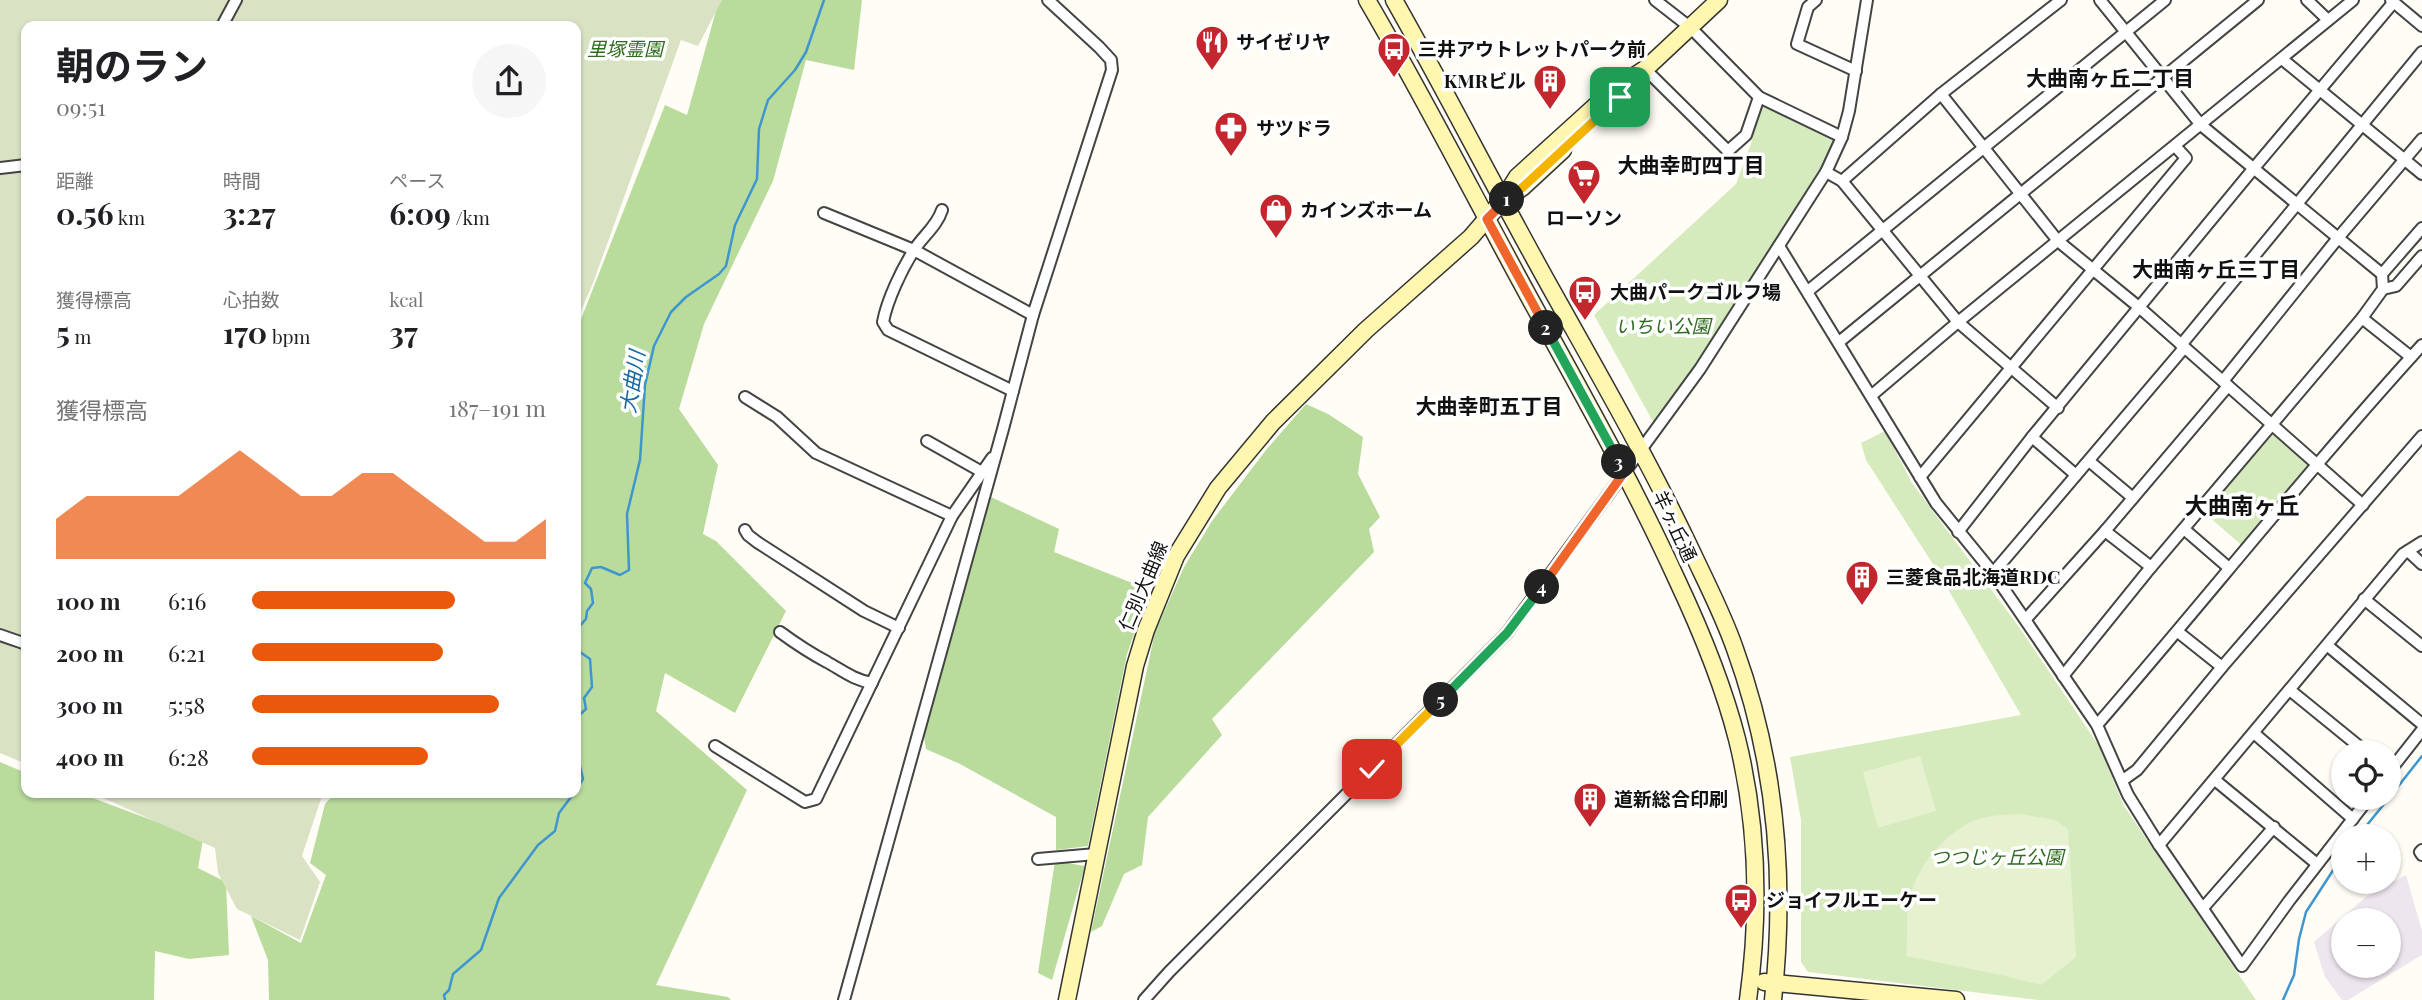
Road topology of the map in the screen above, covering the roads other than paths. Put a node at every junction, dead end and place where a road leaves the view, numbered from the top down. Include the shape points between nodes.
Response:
1 (236, 0) edge
2 (1048, 0) edge
3 (1367, 0) edge
4 (1394, 0) edge
5 (1655, 0) edge
6 (1718, 0) edge
7 (1816, 0) edge
8 (1867, 0) edge
9 (2060, 0) edge
10 (2100, 0) edge
11 (2165, 0) edge
12 (2258, 0) edge
13 (2307, 0) edge
14 (2353, 0) edge
15 (2392, 2) edge
16 (2328, 20) junction
17 (225, 21) edge
18 (2422, 26) edge
19 (1690, 27) junction
20 (2125, 33) junction
21 (2422, 52) edge
22 (2282, 58) junction
23 (1645, 69) junction
24 (1856, 71) junction
25 (2161, 77) junction
26 (2319, 89) junction
27 (1941, 94) junction
28 (1759, 97) junction
29 (2201, 125) junction
30 (2364, 125) junction
31 (1842, 137) junction
32 (2422, 139) edge
33 (2175, 146) junction
34 (1984, 148) junction
35 (2405, 160) junction
36 (21, 166) edge
37 (2254, 167) junction
38 (0, 168) edge
39 (1826, 172) junction
40 (2422, 174) edge
41 (1842, 181) junction
42 (2020, 193) junction
43 (1503, 201) junction
44 (2297, 203) junction
45 (943, 210) dead end
46 (824, 213) dead end
47 (1487, 219) junction
48 (2422, 228) edge
49 (1882, 231) junction
50 (2338, 238) junction
51 (2058, 241) junction
52 (1779, 246) junction
53 (914, 250) junction
54 (2422, 256) edge
55 (2093, 269) junction
56 (2382, 274) junction
57 (1919, 276) junction
58 (2383, 289) junction
59 (1808, 291) junction
60 (2140, 307) junction
61 (1033, 315) junction
62 (2362, 318) junction
63 (1958, 322) junction
64 (1839, 342) junction
65 (2422, 345) edge
66 (2183, 346) junction
67 (2411, 357) junction
68 (2011, 369) junction
69 (2226, 384) junction
70 (1013, 391) junction
71 (1872, 394) junction
72 (745, 397) dead end
73 (2058, 408) junction
74 (2273, 425) junction
75 (2422, 436) edge
76 (2032, 437) junction
77 (927, 441) dead end
78 (997, 450) junction
79 (1641, 450) junction
80 (2089, 461) junction
81 (2318, 465) junction
82 (1625, 471) junction
83 (982, 472) junction
84 (2076, 475) junction
85 (1920, 477) junction
86 (2133, 498) junction
87 (2364, 505) junction
88 (952, 516) junction
89 (2184, 529) junction
90 (746, 530) dead end
91 (2105, 531) junction
92 (1958, 532) junction
93 (2422, 542) edge
94 (2408, 551) junction
95 (2422, 564) edge
96 (2151, 567) junction
97 (2229, 568) junction
98 (1993, 573) junction
99 (2364, 599) junction
100 (2026, 619) junction
101 (899, 628) junction
102 (780, 632) dead end
103 (2178, 632) junction
104 (0, 635) edge
105 (21, 642) edge
106 (2328, 646) junction
107 (2422, 646) edge
108 (841, 655) dead end
109 (835, 667) junction
110 (2222, 667) junction
111 (2063, 676) junction
112 (872, 684) junction
113 (2291, 691) junction
114 (2422, 724) edge
115 (2097, 725) junction
116 (2422, 730) edge
117 (2255, 734) junction
118 (2351, 740) edge
119 (715, 746) dead end
120 (2401, 757) edge
121 (2123, 780) junction
122 (2215, 780) junction
123 (2359, 810) edge
124 (2353, 818) junction
125 (2274, 827) junction
126 (2160, 845) junction
127 (1096, 854) junction
128 (1038, 859) dead end
129 (2317, 864) junction
130 (2203, 908) junction
131 (1751, 981) junction
132 (1775, 983) junction
133 (844, 1000) edge
134 (1067, 1000) edge
135 (1144, 1000) edge
136 (1748, 1000) edge
137 (1773, 1000) edge
138 (1956, 1000) edge

1 - 17 street
2 - 61 street via 1111,60 1112,70
3 - 47 main road, 羊ヶ丘通
4 - 43 main road, 羊ヶ丘通
5 - 19 street
6 - 19 main road, 仁別大曲線
7 - 24 street via 1808,7 1797,44
8 - 24 street
9 - 27 street
10 - 20 street
11 - 20 street
12 - 25 street
13 - 16 street
14 - 16 street
15 - 18 street
15 - 26 street
16 - 22 street
19 - 23 main road, 仁別大曲線
19 - 28 street
20 - 25 street
20 - 34 street
21 - 30 street
22 - 26 street
22 - 29 street
23 - 28 street via 1728,151 1746,135
23 - 43 main road, 仁別大曲線 via 1613,90 1517,177
24 - 31 street
25 - 29 street
25 - 42 street
26 - 30 street
26 - 37 street
27 - 34 street
27 - 41 street
28 - 31 street
29 - 33 street
29 - 37 street
30 - 35 street
30 - 44 street
31 - 39 street
32 - 35 street
33 - 51 street
33 - 55 street via 2186,158
34 - 42 street
34 - 49 street
35 - 40 street
35 - 50 street
36 - 38 street
37 - 44 street
37 - 60 street
39 - 41 street
39 - 52 street
41 - 49 street
42 - 51 street
42 - 57 street
43 - 47 main road, 仁別大曲線
43 - 79 main road, 羊ヶ丘通
44 - 50 street
44 - 66 street
45 - 53 street
46 - 53 street
47 - 82 main road, 羊ヶ丘通
47 - 127 main road, 仁別大曲線 via 1273,422 1218,488 1176,556 1135,666
48 - 56 street
49 - 57 street
49 - 59 street
50 - 56 street
50 - 69 street
51 - 55 street
51 - 63 street
52 - 59 street
52 - 79 street
53 - 61 street
53 - 70 street via 885,309 883,322 888,330
54 - 58 street via 2396,286
55 - 60 street
55 - 68 street
56 - 58 street
57 - 63 street
57 - 64 street
58 - 62 street
59 - 64 street
60 - 66 street
60 - 73 street
61 - 70 street
62 - 67 street
62 - 74 street
63 - 68 street
63 - 71 street
64 - 71 street
65 - 67 street
66 - 69 street
66 - 80 street
67 - 81 street
68 - 73 street
68 - 85 street
69 - 74 street
69 - 86 street
70 - 78 street
71 - 85 street
72 - 88 street via 777,417 816,453
73 - 76 street
74 - 81 street
74 - 89 street
75 - 87 street
76 - 84 street
76 - 92 street
77 - 83 street
78 - 83 street
78 - 133 street
79 - 82 street
79 - 132 main road, 羊ヶ丘通 via 1716,602 1750,698 1776,830 1779,927
80 - 84 street
80 - 86 street
81 - 87 street
81 - 97 street
82 - 131 main road, 羊ヶ丘通 via 1693,613 1737,737 1756,872
82 - 135 street via 1507,633
83 - 88 street
84 - 98 street
85 - 92 street
86 - 91 street
87 - 110 street
88 - 101 street
89 - 96 street
89 - 97 street
90 - 101 street via 820,585
91 - 96 street
91 - 100 street
92 - 98 street
93 - 94 street
94 - 95 street
94 - 99 street
96 - 111 street
97 - 103 street
98 - 100 street
99 - 106 street
99 - 107 street
100 - 111 street
101 - 112 street
102 - 109 street
103 - 110 street
103 - 115 street
104 - 105 street
106 - 113 street
106 - 114 street
108 - 109 street
109 - 112 street
110 - 121 street via 2137,771
111 - 115 street
112 - 119 street via 816,799 805,802
113 - 117 street
113 - 118 street
115 - 121 street
116 - 120 street
117 - 122 street
117 - 124 street
121 - 126 street
122 - 125 street
122 - 126 street
123 - 124 street
124 - 129 street
125 - 129 street
125 - 130 street
126 - 130 street
127 - 128 street
127 - 134 main road, 仁別大曲線
129 - 130 street via 2242,966
131 - 132 main road
131 - 136 main road, 羊ヶ丘通
132 - 137 main road, 羊ヶ丘通
132 - 138 main road

